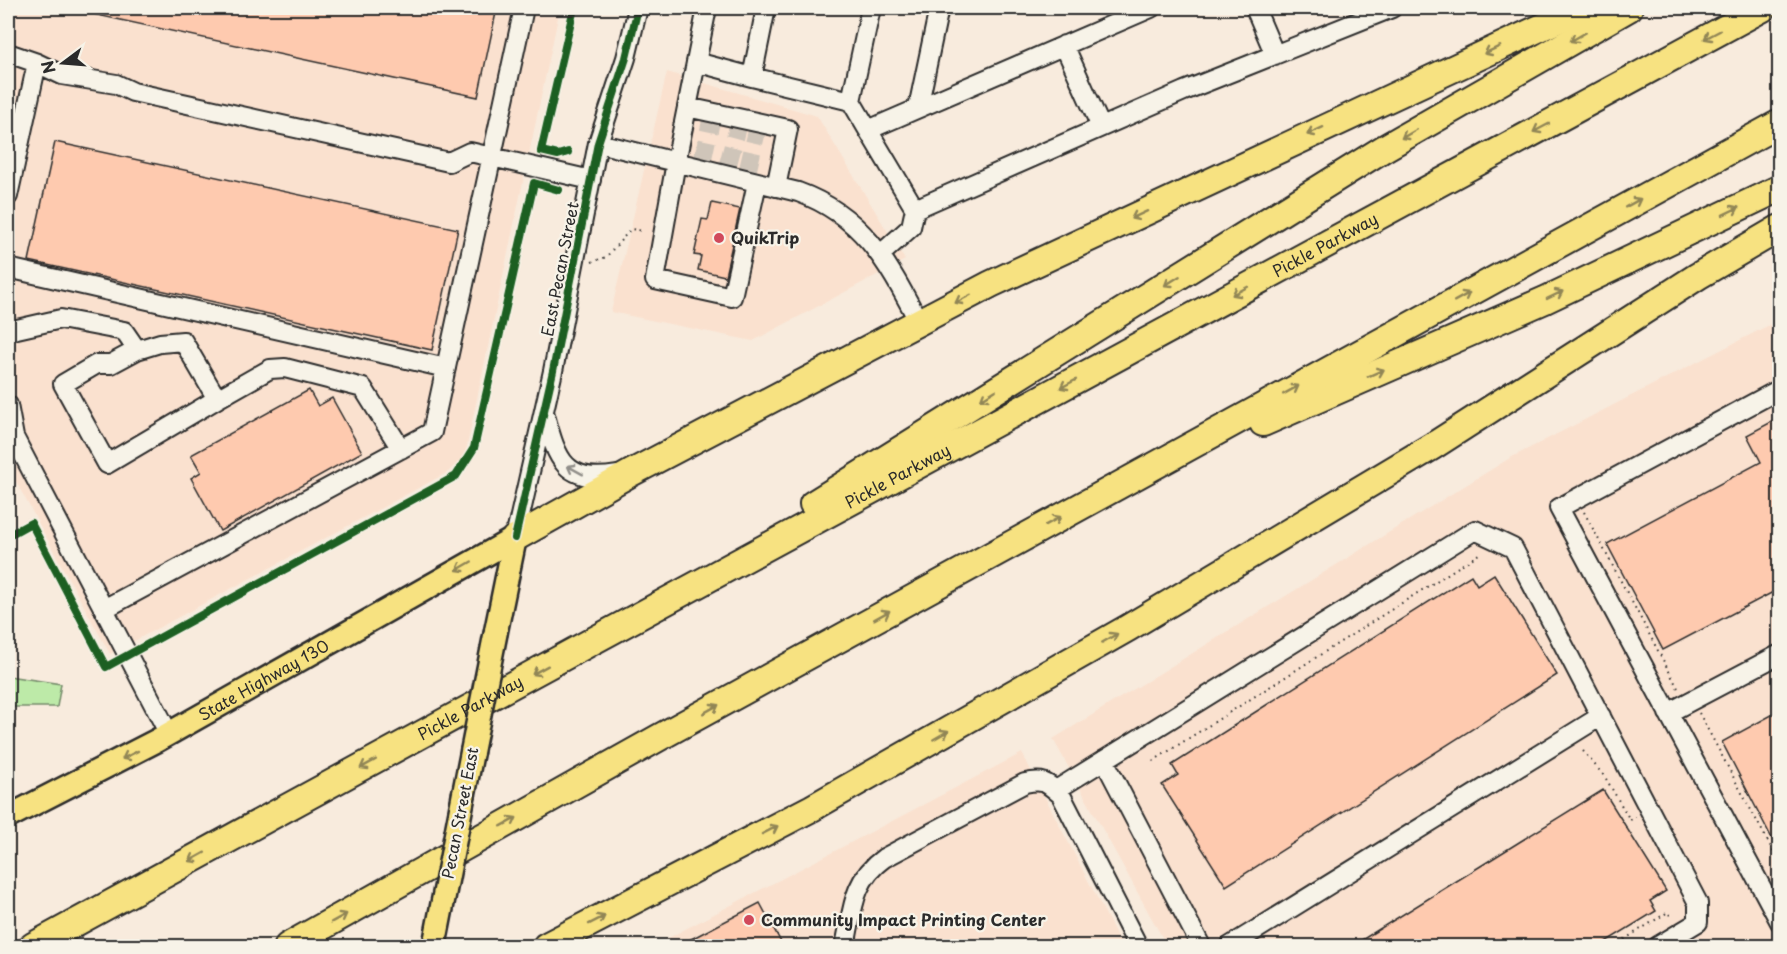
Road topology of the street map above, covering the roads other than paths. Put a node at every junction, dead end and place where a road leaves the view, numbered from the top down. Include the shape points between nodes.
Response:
1 (524, 8) edge
2 (638, 8) edge
3 (707, 8) edge
4 (766, 8) edge
5 (871, 8) edge
6 (939, 8) edge
7 (1152, 8) edge
8 (1255, 8) edge
9 (1392, 8) edge
10 (1583, 8) edge
11 (1629, 8) edge
12 (1763, 8) edge
13 (1114, 15) edge
14 (1064, 45) junction
15 (8, 53) edge
16 (1275, 55) junction
17 (696, 62) junction
18 (37, 63) junction
19 (752, 77) junction
20 (850, 101) junction
21 (687, 107) junction
22 (918, 108) junction
23 (1779, 123) edge
24 (1101, 128) junction
25 (868, 130) junction
26 (598, 143) junction
27 (492, 157) junction
28 (676, 162) junction
29 (750, 177) junction
30 (591, 180) junction
31 (776, 187) junction
32 (1779, 188) edge
33 (8, 196) edge
34 (915, 208) junction
35 (1779, 228) edge
36 (881, 254) junction
37 (8, 268) edge
38 (920, 322) junction
39 (8, 331) edge
40 (137, 350) junction
41 (446, 368) junction
42 (1779, 389) edge
43 (216, 399) junction
44 (8, 405) edge
45 (544, 411) junction
46 (401, 449) junction
47 (631, 473) junction
48 (1111, 489) junction
49 (515, 537) junction
50 (104, 609) junction
51 (591, 642) junction
52 (1779, 654) edge
53 (1668, 712) junction
54 (1601, 716) junction
55 (169, 734) junction
56 (1104, 760) junction
57 (1056, 790) junction
58 (8, 817) edge
59 (1778, 917) edge
60 (434, 944) edge
61 (33, 946) edge
62 (288, 946) edge
63 (546, 946) edge
64 (845, 946) edge
65 (1138, 946) edge
66 (1200, 946) edge
67 (1230, 946) edge
68 (1658, 946) edge

1 - 27 street
2 - 26 street, East Pecan Street
3 - 17 street
4 - 19 street
5 - 20 street
6 - 22 street
7 - 13 street
8 - 16 street
9 - 16 street
10 -> 38 highway via 1002,279
11 -> 51 highway via 1383,149
12 -> 51 highway, Pickle Parkway
13 - 14 street
14 - 22 street
14 - 24 street
15 - 18 street
16 - 24 street
17 - 19 street
17 - 21 street
18 - 27 street via 62,75 116,84 133,93 449,162 470,152
18 - 33 street
19 - 20 street
20 - 25 street
21 - 28 street
21 - 31 street via 739,123 788,129
22 - 25 street
48 -> 23 highway
24 - 34 street
25 - 34 street
26 - 28 street
26 - 30 street, East Pecan Street
27 - 30 street
27 - 41 street
28 - 29 street via 702,163
28 - 29 street via 655,280 732,297
29 - 31 street
30 - 45 street, East Pecan Street
31 - 36 street via 817,199 838,210
48 -> 32 highway via 1545,300
34 - 36 street via 911,227
63 -> 35 highway via 812,808 1128,628 1433,446
36 - 38 street
37 - 41 street
38 - 47 highway
39 - 40 street via 61,319 124,331
40 - 43 street via 183,341
40 - 43 street via 111,364 97,364 63,384 106,464
41 - 46 street via 432,432
42 - 53 street via 1559,508
43 - 46 street via 270,369 285,368 363,388
44 - 50 street via 14,437
47 -> 45 street via 597,479 577,474 554,449
45 - 49 street, East Pecan Street
46 - 50 street
47 - 49 highway
62 -> 48 highway
49 -> 55 main road, State Highway 130
49 - 60 main road, Pecan Street East, bridge
50 - 55 street
51 -> 61 highway, Pickle Parkway
52 - 53 street
53 - 59 street
54 - 56 street via 1513,548 1475,531
54 - 67 street
54 - 68 street via 1698,903 1698,922
55 -> 58 main road, State Highway 130
56 - 57 street
56 - 66 street
57 - 64 street via 1044,781 1025,783 871,867 857,892
57 - 65 street

